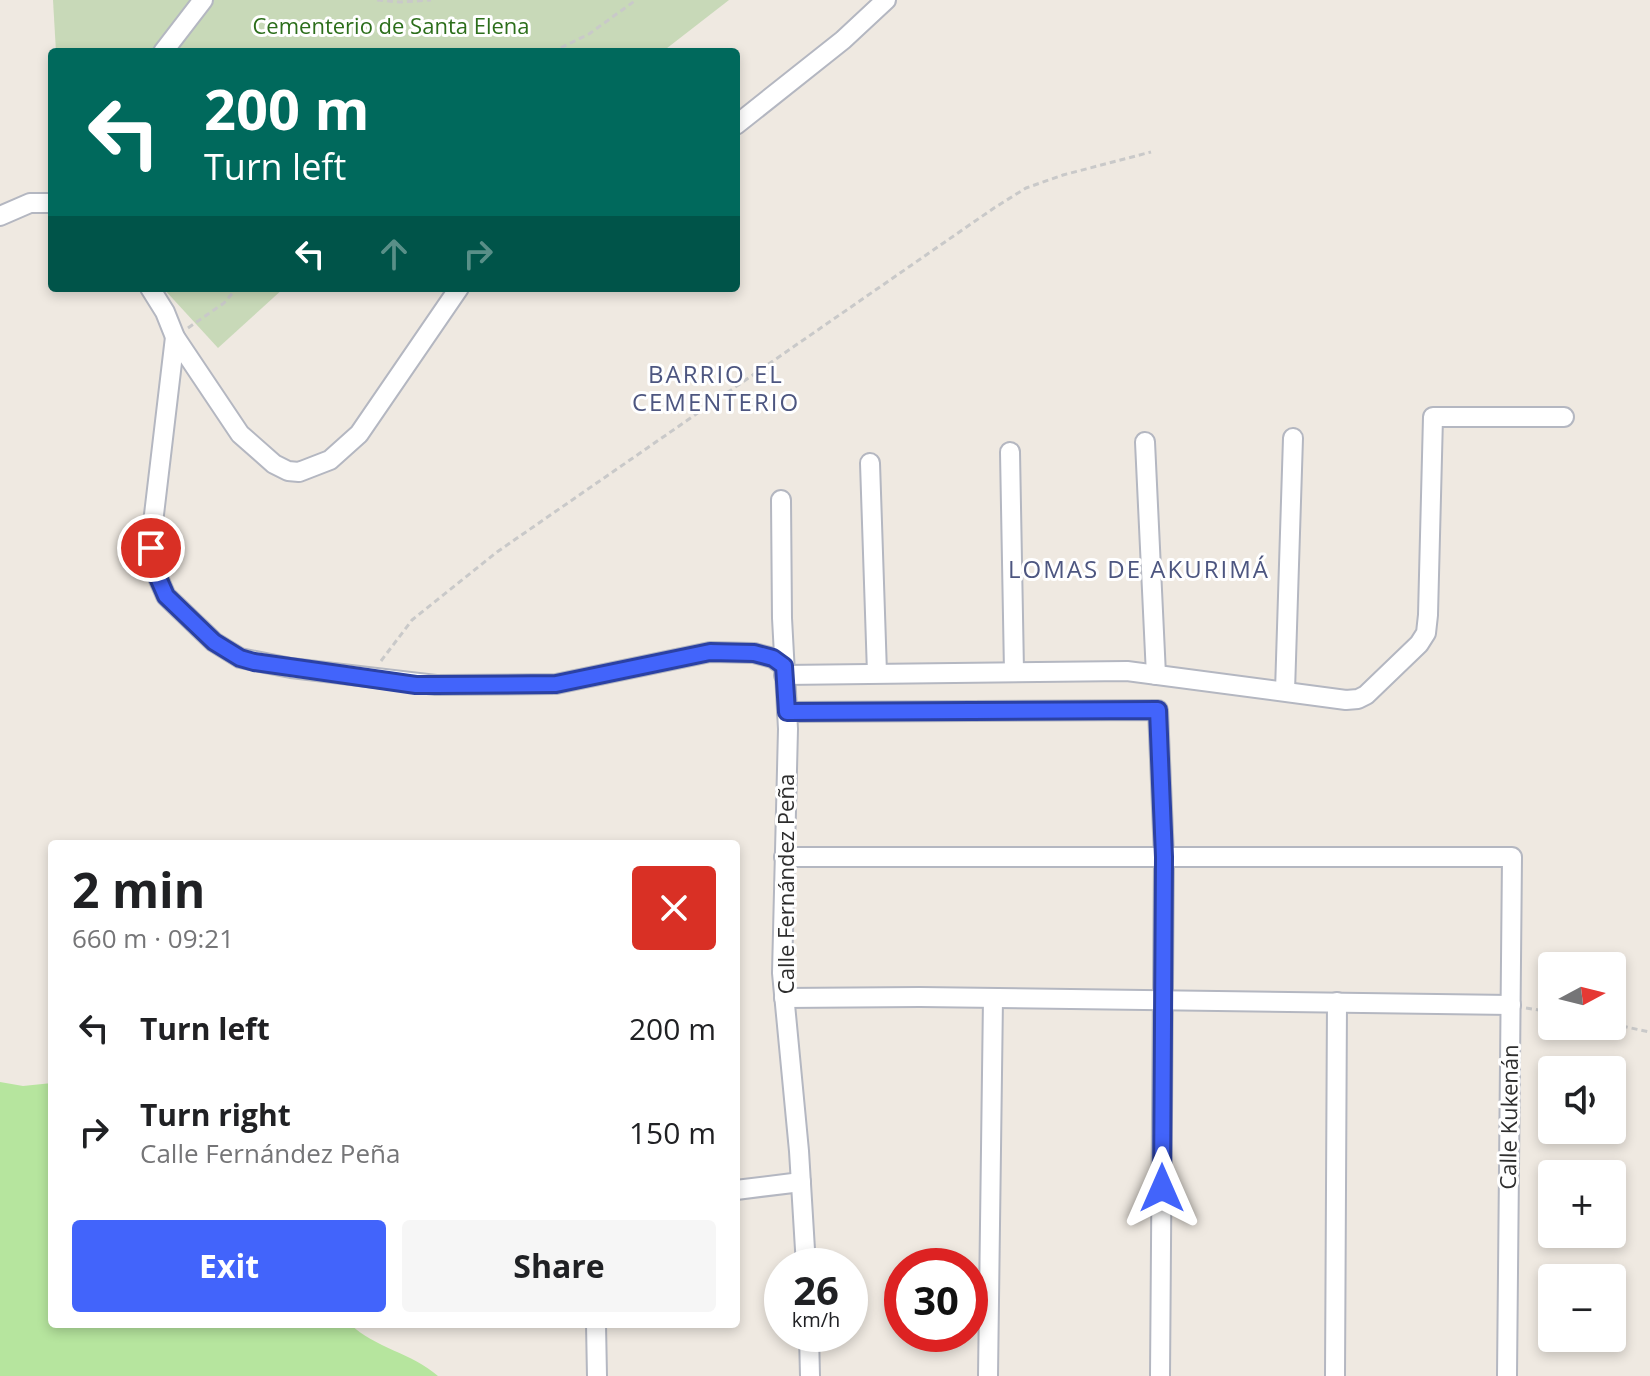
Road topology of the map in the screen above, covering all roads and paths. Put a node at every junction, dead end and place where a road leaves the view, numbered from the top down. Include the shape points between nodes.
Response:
1 (203, 0) edge
2 (377, 0) edge
3 (431, 0) edge
4 (636, 0) edge
5 (886, 0) edge
6 (166, 48) edge
7 (560, 48) edge
8 (740, 122) edge
9 (1151, 152) dead end
10 (48, 203) edge
11 (0, 216) edge
12 (152, 292) edge
13 (234, 292) edge
14 (456, 292) edge
15 (175, 337) junction
16 (1564, 417) dead end
17 (1293, 438) dead end
18 (1145, 442) dead end
19 (1010, 452) dead end
20 (870, 463) dead end
21 (781, 500) dead end
22 (784, 670) junction
23 (1014, 671) junction
24 (877, 673) junction
25 (1156, 675) junction
26 (374, 679) junction
27 (1285, 691) junction
28 (787, 712) junction
29 (784, 857) junction
30 (1164, 857) junction
31 (784, 998) junction
32 (993, 998) junction
33 (1163, 1000) junction
34 (1337, 1002) junction
35 (1511, 1005) junction
36 (1538, 1010) edge
37 (1626, 1027) edge
38 (1650, 1032) edge
39 (801, 1182) junction
40 (740, 1190) edge
41 (805, 1248) edge
42 (596, 1328) edge
43 (809, 1352) edge
44 (597, 1376) edge
45 (810, 1376) edge
46 (988, 1376) edge
47 (1160, 1376) edge
48 (1335, 1376) edge
49 (1507, 1376) edge

1 - 6 street
2 - 3 path
4 - 7 path
5 - 8 street
9 - 26 path via 1026,188 994,208 476,568 412,620 384,656
10 - 11 street via 30,203
12 - 15 street
13 - 15 path
14 - 15 street via 359,434 330,460 299,472 274,464 240,434
15 - 26 street via 151,548 166,596 214,642 240,658
16 - 27 street via 1433,417 1426,633 1358,699
17 - 27 street
18 - 25 street
19 - 23 street
20 - 24 street
21 - 22 street, Calle Fernández Peña
22 - 24 street
22 - 26 street via 773,658 733,651 556,684 416,685
22 - 28 street, Calle Fernández Peña
23 - 24 street
23 - 25 street
25 - 27 street
28 - 29 street, Calle Fernández Peña
28 - 30 street via 1158,710
29 - 30 street
29 - 31 street, Calle Fernández Peña
30 - 33 street
30 - 35 street, Calle Kukenán via 1512,857
31 - 32 street
31 - 39 street, Calle Fernández Peña
32 - 33 street
32 - 46 street
33 - 34 street
33 - 47 street
34 - 35 street
34 - 48 street
35 - 36 path
35 - 49 street, Calle Kukenán
37 - 38 path
39 - 40 street
39 - 41 street, Calle Fernández Peña
42 - 44 street
43 - 45 street

